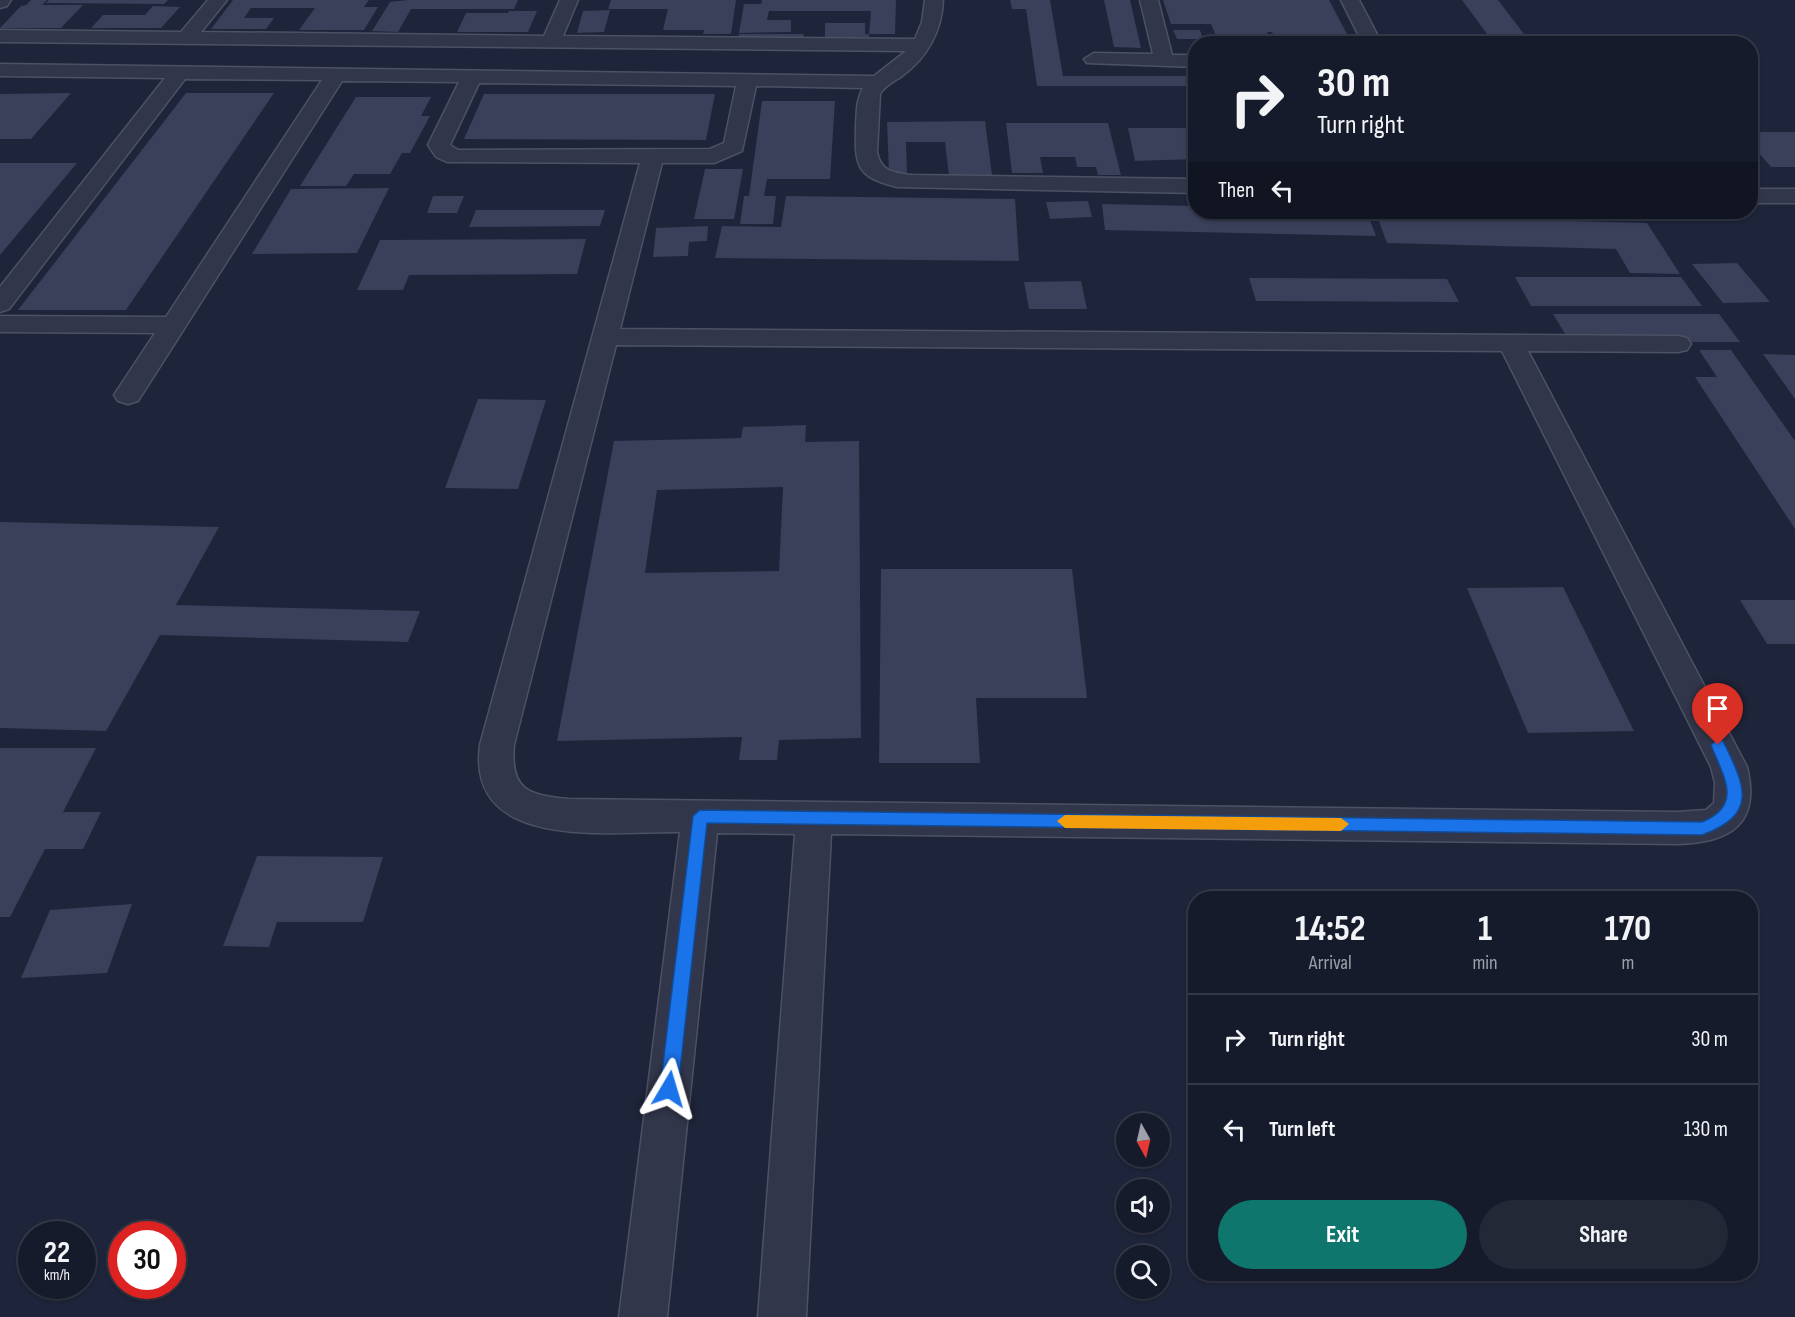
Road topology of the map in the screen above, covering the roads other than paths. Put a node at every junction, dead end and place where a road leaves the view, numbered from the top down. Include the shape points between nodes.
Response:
1 (218, 0) edge
2 (569, 0) edge
3 (934, 0) edge
4 (1149, 0) edge
5 (1350, 0) edge
6 (0, 36) edge
7 (1369, 36) edge
8 (186, 38) junction
9 (551, 42) junction
10 (921, 45) junction
11 (1094, 59) dead end
12 (1164, 60) junction
13 (1188, 61) edge
14 (0, 70) edge
15 (180, 72) junction
16 (336, 74) junction
17 (472, 76) junction
18 (747, 80) junction
19 (878, 82) junction
20 (652, 158) junction
21 (1188, 186) edge
22 (1758, 196) edge
23 (1795, 196) edge
24 (0, 303) edge
25 (0, 324) edge
26 (173, 325) junction
27 (605, 337) junction
28 (1511, 343) junction
29 (1678, 344) dead end
30 (128, 395) dead end
31 (700, 816) junction
32 (814, 818) junction
33 (642, 1317) edge
34 (782, 1317) edge

1 - 8 street
2 - 9 street
3 - 10 street via 933,19
4 - 12 street
5 - 7 street
6 - 8 street
8 - 9 street
9 - 10 street
10 - 19 street via 904,65
11 - 12 street
12 - 13 street
14 - 15 street
15 - 16 street
15 - 24 street
16 - 17 street
16 - 26 street
17 - 18 street
17 - 20 street via 439,145 444,152 471,158
18 - 19 street
18 - 20 street via 734,146 706,157
19 - 21 street via 869,97 865,156 873,171 884,177 912,182
20 - 27 street
22 - 23 street
25 - 26 street
26 - 30 street
27 - 28 street
27 - 31 street via 497,745 495,773 508,797 534,812
28 - 29 street
28 - 32 street via 1729,766 1735,787 1734,806 1722,821 1694,828
31 - 32 street
31 - 33 street
32 - 34 street

